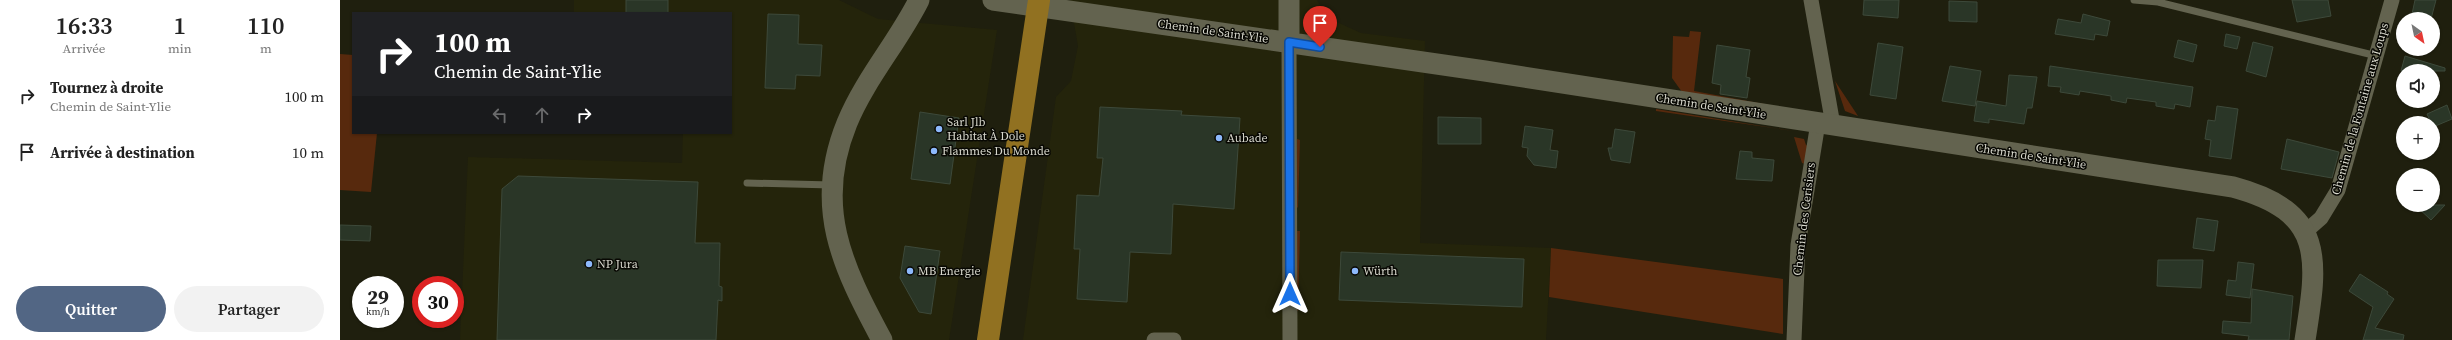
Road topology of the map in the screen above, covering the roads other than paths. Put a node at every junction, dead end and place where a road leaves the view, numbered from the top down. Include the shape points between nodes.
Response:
1 (919, 0) edge
2 (993, 0) edge
3 (1039, 0) edge
4 (1289, 0) edge
5 (1811, 0) edge
6 (2134, 0) edge
7 (2392, 0) edge
8 (1289, 42) junction
9 (2377, 56) junction
10 (1826, 124) junction
11 (747, 183) dead end
12 (832, 185) junction
13 (2305, 232) junction
14 (879, 338) edge
15 (988, 340) edge
16 (1154, 340) edge
17 (1174, 340) edge
18 (1290, 340) edge
19 (1794, 340) edge
20 (2305, 340) edge

1 - 12 street via 847,122 836,158
2 - 8 street, Chemin de Saint-Ylie
3 - 15 main road
4 - 8 street
5 - 10 street, Chemin des Cerisiers
6 - 9 lane via 2158,2
7 - 9 street, Chemin de la Fontaine aux Loups
8 - 10 street, Chemin de Saint-Ylie
8 - 18 street
9 - 13 street, Chemin de la Fontaine aux Loups via 2338,190 2321,218
10 - 13 street, Chemin de Saint-Ylie via 2233,187 2278,204
10 - 19 street, Chemin des Cerisiers via 1798,245
11 - 12 lane
12 - 14 street via 832,214 841,251
13 - 20 street, Chemin de Saint-Ylie via 2312,252 2314,274
16 - 17 street

